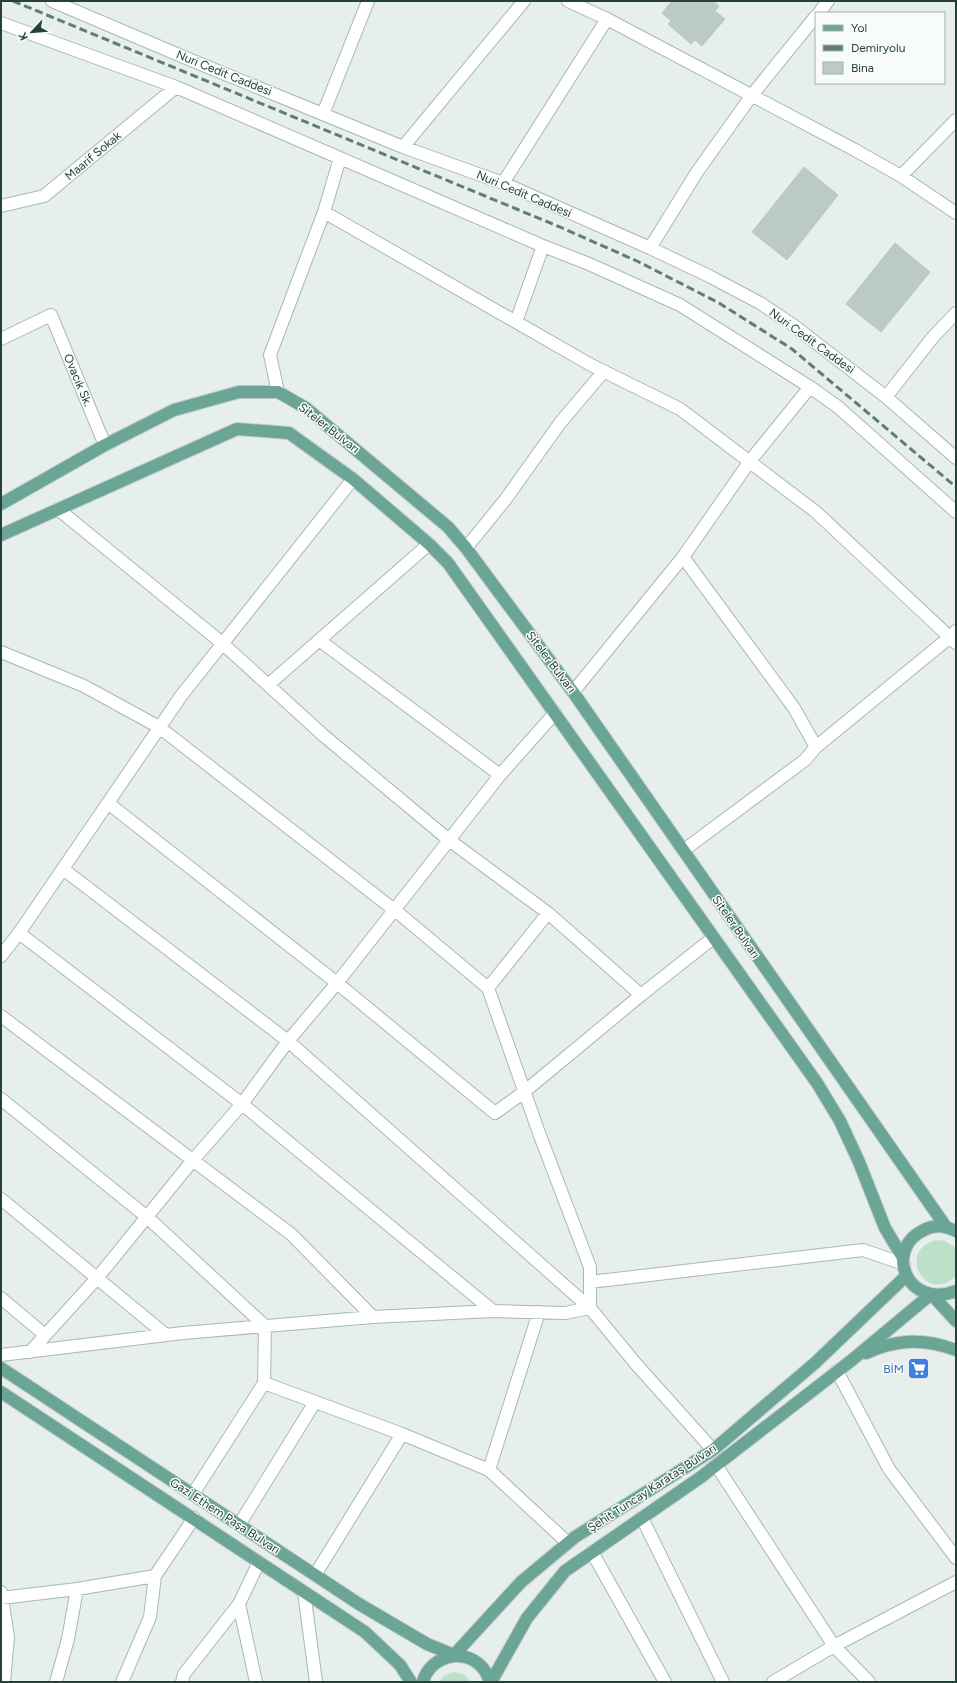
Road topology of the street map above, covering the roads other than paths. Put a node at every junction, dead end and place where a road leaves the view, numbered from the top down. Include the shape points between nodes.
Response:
1 (52, 1) edge
2 (368, 1) edge
3 (524, 1) edge
4 (828, 1) edge
5 (574, 3) edge
6 (819, 12) edge
7 (815, 17) edge
8 (607, 19) junction
9 (1, 23) edge
10 (176, 87) junction
11 (752, 95) junction
12 (323, 114) junction
13 (956, 120) edge
14 (403, 147) junction
15 (340, 158) junction
16 (901, 176) junction
17 (503, 184) junction
18 (1, 206) edge
19 (324, 212) junction
20 (956, 213) edge
21 (543, 246) junction
22 (650, 248) junction
23 (956, 313) edge
24 (516, 322) junction
25 (1, 339) edge
26 (604, 371) junction
27 (810, 386) junction
28 (278, 392) junction
29 (886, 396) junction
30 (105, 445) junction
31 (956, 458) edge
32 (750, 461) junction
33 (353, 479) junction
34 (1, 504) edge
35 (58, 509) junction
36 (956, 512) edge
37 (1, 535) edge
38 (429, 544) junction
39 (466, 548) junction
40 (682, 557) junction
41 (954, 637) edge
42 (319, 640) junction
43 (222, 643) junction
44 (1, 652) edge
45 (268, 685) junction
46 (573, 692) junction
47 (555, 713) junction
48 (159, 727) junction
49 (816, 747) junction
50 (500, 775) junction
51 (108, 802) junction
52 (449, 840) junction
53 (684, 850) junction
54 (63, 869) junction
55 (394, 910) junction
56 (548, 913) junction
57 (19, 933) junction
58 (713, 938) junction
59 (1, 956) edge
60 (337, 983) junction
61 (488, 988) junction
62 (641, 995) junction
63 (1, 1016) edge
64 (288, 1041) junction
65 (524, 1092) junction
66 (1, 1099) edge
67 (242, 1104) junction
68 (193, 1160) junction
69 (1, 1199) edge
70 (147, 1217) junction
71 (952, 1227) edge
72 (904, 1266) junction
73 (98, 1278) junction
74 (590, 1282) junction
75 (956, 1292) edge
76 (932, 1295) junction
77 (1, 1298) edge
78 (590, 1308) junction
79 (493, 1311) junction
80 (539, 1312) junction
81 (373, 1317) junction
82 (956, 1321) edge
83 (265, 1326) junction
84 (45, 1335) junction
85 (166, 1335) junction
86 (956, 1350) edge
87 (30, 1352) junction
88 (1, 1355) edge
89 (852, 1360) junction
90 (1, 1368) edge
91 (837, 1371) junction
92 (264, 1383) junction
93 (1, 1392) edge
94 (315, 1402) junction
95 (402, 1434) junction
96 (713, 1450) junction
97 (716, 1465) junction
98 (489, 1470) junction
99 (193, 1494) junction
100 (194, 1518) junction
101 (642, 1518) junction
102 (239, 1525) junction
103 (568, 1543) junction
104 (592, 1552) junction
105 (956, 1558) edge
106 (259, 1562) junction
107 (315, 1575) junction
108 (155, 1576) junction
109 (956, 1582) edge
110 (77, 1589) junction
111 (304, 1592) junction
112 (1, 1596) edge
113 (239, 1604) junction
114 (834, 1646) junction
115 (454, 1655) junction
116 (4, 1682) edge
117 (56, 1682) edge
118 (122, 1682) edge
119 (182, 1682) edge
120 (256, 1682) edge
121 (316, 1682) edge
122 (411, 1682) edge
123 (423, 1682) edge
124 (490, 1682) edge
125 (665, 1682) edge
126 (723, 1682) edge
127 (773, 1682) edge
128 (869, 1682) edge

1 - 12 street, Nuri Cedit Caddesi
2 - 12 street
3 - 14 street
4 - 6 street
5 - 8 street
7 - 11 street
8 - 11 street
8 - 17 street
9 - 10 street
10 - 15 street
10 - 18 street, Maarif Sokak via 44,196
11 - 16 street
11 - 22 street via 697,172
12 - 14 street, Nuri Cedit Caddesi
13 - 16 street
14 - 17 street, Nuri Cedit Caddesi
15 - 19 street
15 - 21 street
16 - 20 street
17 - 22 street, Nuri Cedit Caddesi
19 - 24 street
19 - 28 street via 270,355
21 - 24 street
21 - 27 street via 680,305
22 - 29 street, Nuri Cedit Caddesi via 760,303
23 - 29 street via 933,337
24 - 26 street
25 - 30 street, Ovacık Sk. via 51,315
26 - 32 street via 680,409
26 - 39 street via 560,423 505,500
27 - 32 street
27 - 36 street via 838,407
28 - 30 main road, Siteler Bulvarı via 239,392 174,410
28 - 39 main road, Siteler Bulvarı via 306,408 448,527
29 - 31 street, Nuri Cedit Caddesi
30 - 34 main road, Siteler Bulvarı
32 - 40 street
32 - 41 street via 816,512
33 - 35 main road, Siteler Bulvarı via 289,433 237,429
33 - 38 main road, Siteler Bulvarı
33 - 43 street
35 - 37 main road, Siteler Bulvarı
35 - 43 street
38 - 42 street
38 - 47 main road, Siteler Bulvarı via 448,563
39 - 46 main road, Siteler Bulvarı
40 - 46 street
40 - 49 street via 794,708
41 - 49 street
42 - 45 street
42 - 50 street
43 - 45 street
43 - 48 street
44 - 48 street via 84,686
45 - 52 street via 329,740
46 - 53 main road, Siteler Bulvarı
47 - 50 street
47 - 58 main road, Siteler Bulvarı
48 - 51 street
48 - 55 street
49 - 53 street via 805,760
50 - 52 street
51 - 54 street
51 - 60 street
52 - 55 street
52 - 56 street
53 - 71 main road, Siteler Bulvarı
54 - 57 street
54 - 64 street
55 - 60 street
55 - 61 street
56 - 61 street
56 - 62 street
57 - 59 street
57 - 67 street
58 - 62 street
58 - 72 main road, Siteler Bulvarı via 817,1083 840,1121 885,1228
60 - 64 street
60 - 65 street via 495,1113
61 - 65 street
62 - 65 street
63 - 68 street
64 - 67 street
64 - 78 street
65 - 74 street via 590,1267
66 - 70 street
67 - 68 street
67 - 79 street
68 - 70 street
68 - 81 street via 291,1234
69 - 73 street
70 - 73 street
70 - 83 street
71 - 72 main road via 929,1227 919,1232 911,1239 905,1250
72 - 74 street via 863,1250
72 - 76 main road, Siteler Bulvarı via 913,1285 922,1292
72 - 96 main road, Şehit Tuncay Karataş Bulvarı via 815,1363
73 - 84 street
73 - 85 street
74 - 78 street
75 - 76 main road via 945,1296
76 - 82 main road, Siteler Bulvarı
76 - 89 main road, Şehit Tuncay Karataş Bulvarı
77 - 84 street
78 - 80 street via 565,1313
78 - 96 street
79 - 80 street
79 - 81 street
80 - 98 street
81 - 83 street
83 - 85 street
83 - 92 street
84 - 87 street
85 - 87 street
86 - 89 main road via 932,1342 908,1342 884,1345
87 - 88 street
89 - 91 main road, Şehit Tuncay Karataş Bulvarı
90 - 99 main road, Gazi Ethem Paşa Bulvarı
91 - 97 main road, Şehit Tuncay Karataş Bulvarı
91 - 105 street via 890,1469
92 - 94 street
92 - 99 street
93 - 100 main road, Gazi Ethem Paşa Bulvarı
94 - 95 street
94 - 102 street
95 - 98 street
95 - 107 street
96 - 103 main road, Şehit Tuncay Karataş Bulvarı
97 - 101 main road, Şehit Tuncay Karataş Bulvarı
97 - 114 street
98 - 103 street
99 - 102 main road, Gazi Ethem Paşa Bulvarı
100 - 106 main road, Gazi Ethem Paşa Bulvarı
100 - 108 street
101 - 104 main road, Şehit Tuncay Karataş Bulvarı
101 - 126 street
102 - 107 main road, Gazi Ethem Paşa Bulvarı
103 - 115 main road, Şehit Tuncay Karataş Bulvarı via 521,1582
104 - 124 main road, Şehit Tuncay Karataş Bulvarı via 565,1571 527,1618
104 - 125 street
106 - 111 main road, Gazi Ethem Paşa Bulvarı
106 - 113 street
107 - 115 main road, Gazi Ethem Paşa Bulvarı via 427,1644
108 - 110 street
108 - 118 street via 150,1617
109 - 114 street
110 - 112 street
110 - 117 street via 68,1639
111 - 121 street
111 - 122 main road, Gazi Ethem Paşa Bulvarı via 365,1632 400,1665
112 - 116 street via 8,1637
113 - 119 street via 184,1674
113 - 120 street
114 - 127 street
114 - 128 street
115 - 123 main road via 435,1663 428,1670
115 - 124 main road, Gazi Ethem Paşa Bulvarı via 464,1656 481,1666

